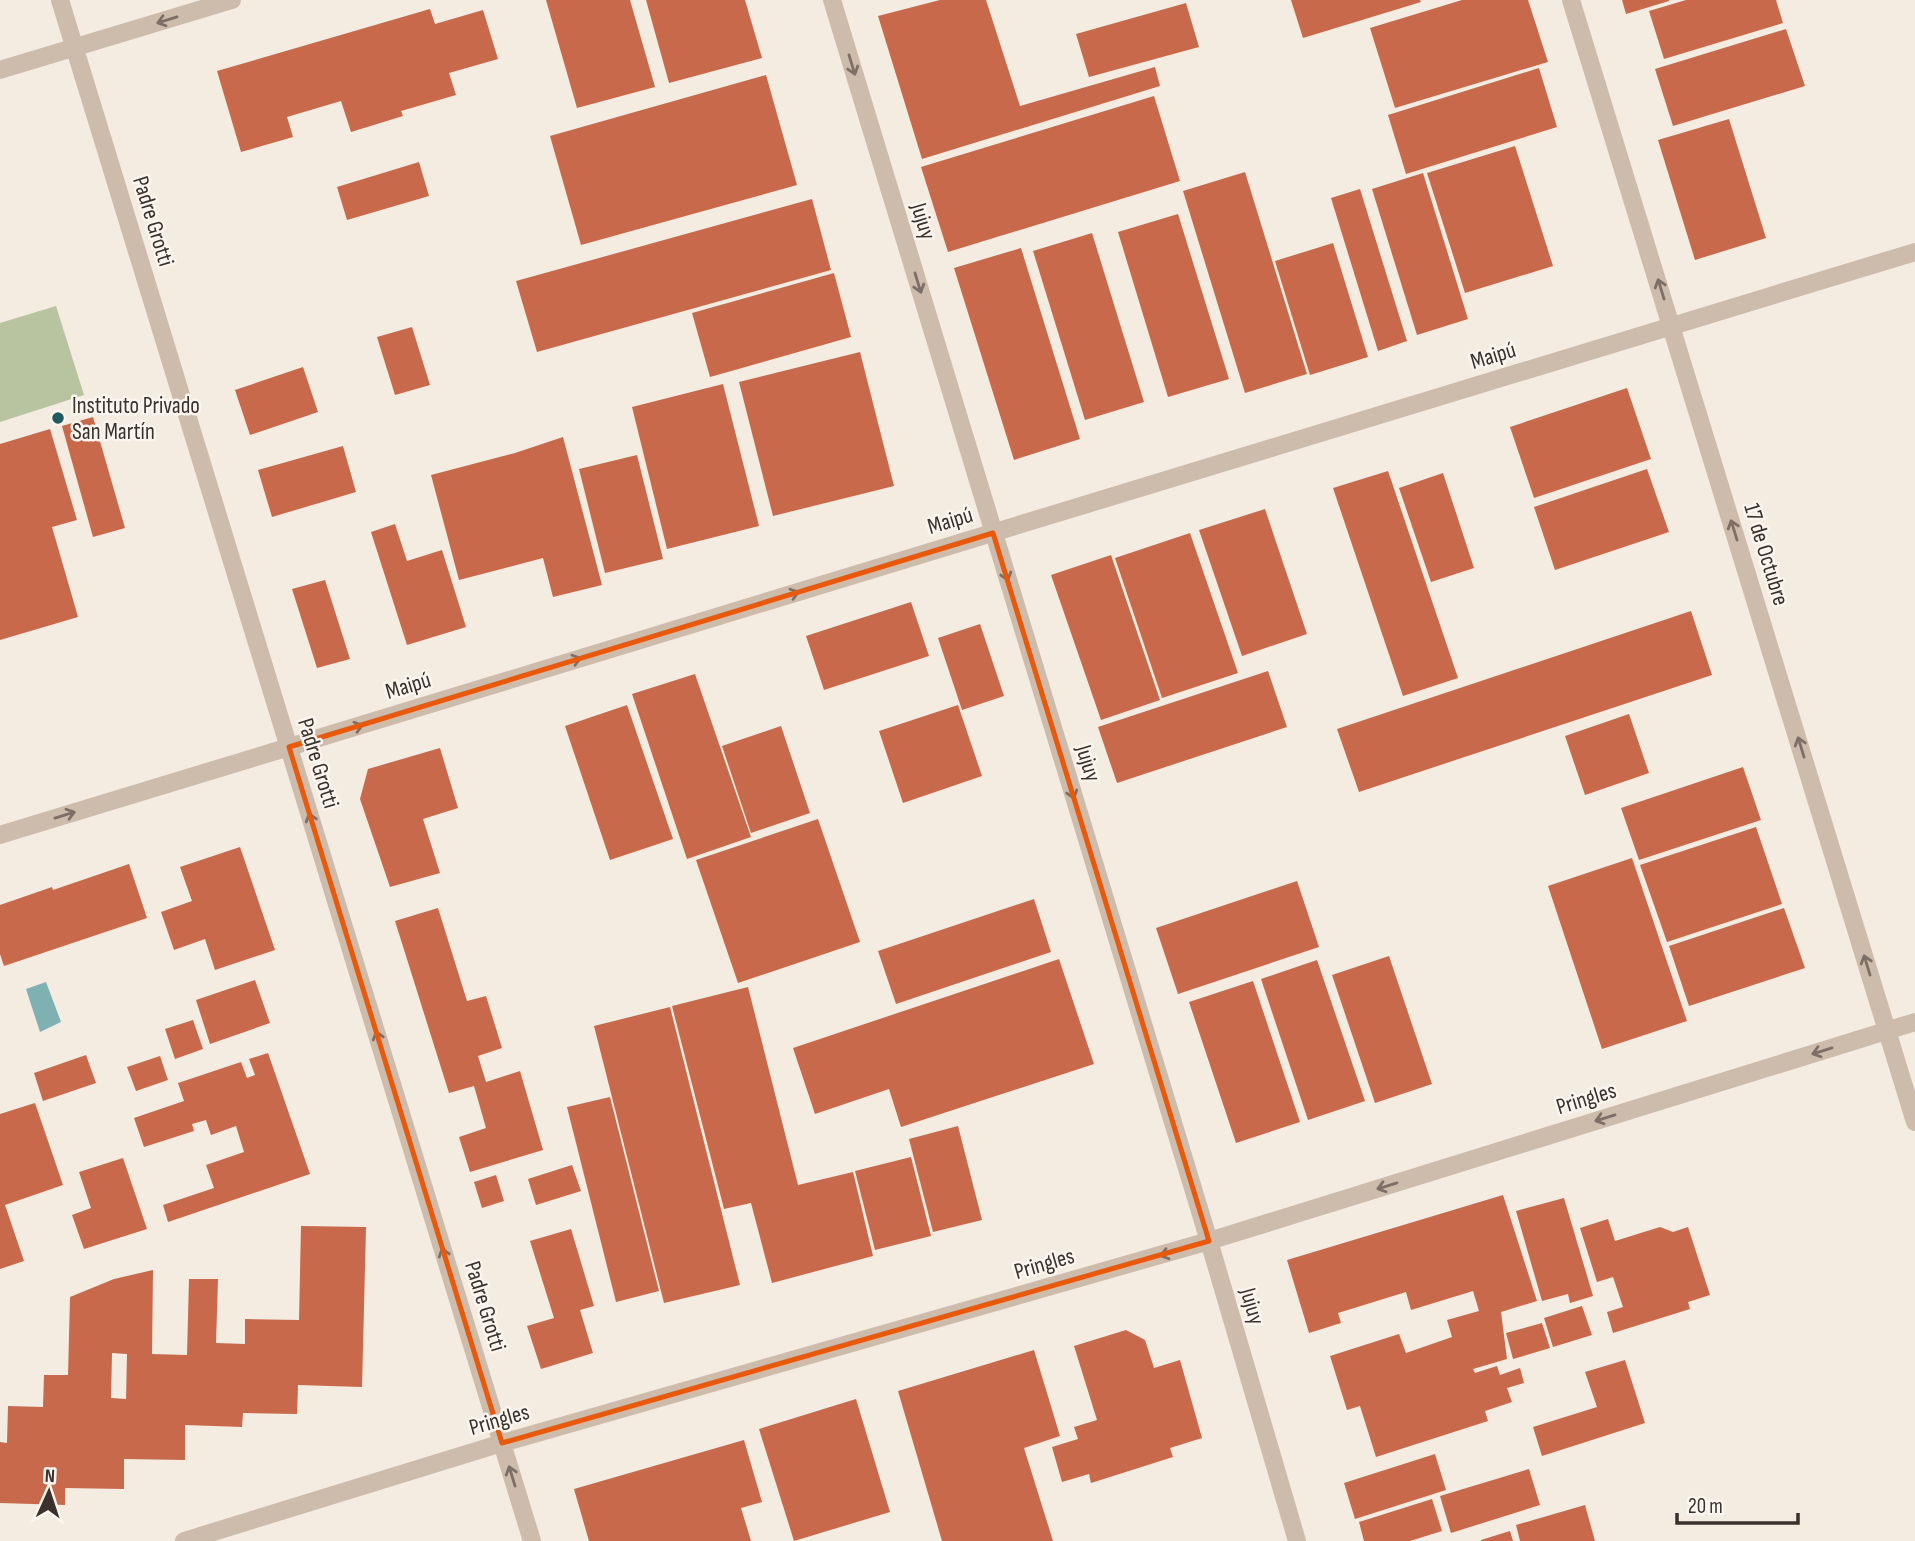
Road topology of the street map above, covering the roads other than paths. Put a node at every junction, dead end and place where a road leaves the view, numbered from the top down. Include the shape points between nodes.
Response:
1 (60, 0) edge
2 (232, 0) edge
3 (832, 0) edge
4 (1571, 0) edge
5 (75, 48) junction
6 (0, 71) edge
7 (1915, 252) edge
8 (1672, 326) junction
9 (993, 533) junction
10 (289, 747) junction
11 (0, 835) edge
12 (1915, 1022) edge
13 (1887, 1030) junction
14 (1915, 1122) edge
15 (1209, 1241) junction
16 (502, 1443) junction
17 (184, 1541) edge
18 (532, 1541) edge
19 (1297, 1541) edge

1 - 5 street, Padre Grotti
2 -> 5 street
3 -> 9 street, Jujuy
8 -> 4 street, 17 de Octubre
5 - 6 street
5 - 10 street, Padre Grotti
7 - 8 street, Maipú
8 - 9 street, Maipú
13 -> 8 street, 17 de Octubre
10 -> 9 street, Maipú
9 -> 15 street, Jujuy
11 -> 10 street, Maipú
16 -> 10 street, Padre Grotti
12 - 13 street, Pringles
13 - 14 street, 17 de Octubre
13 -> 15 street, Pringles
15 -> 16 street, Pringles
15 - 19 street, Jujuy
16 - 17 street, Pringles
18 -> 16 street, Padre Grotti

